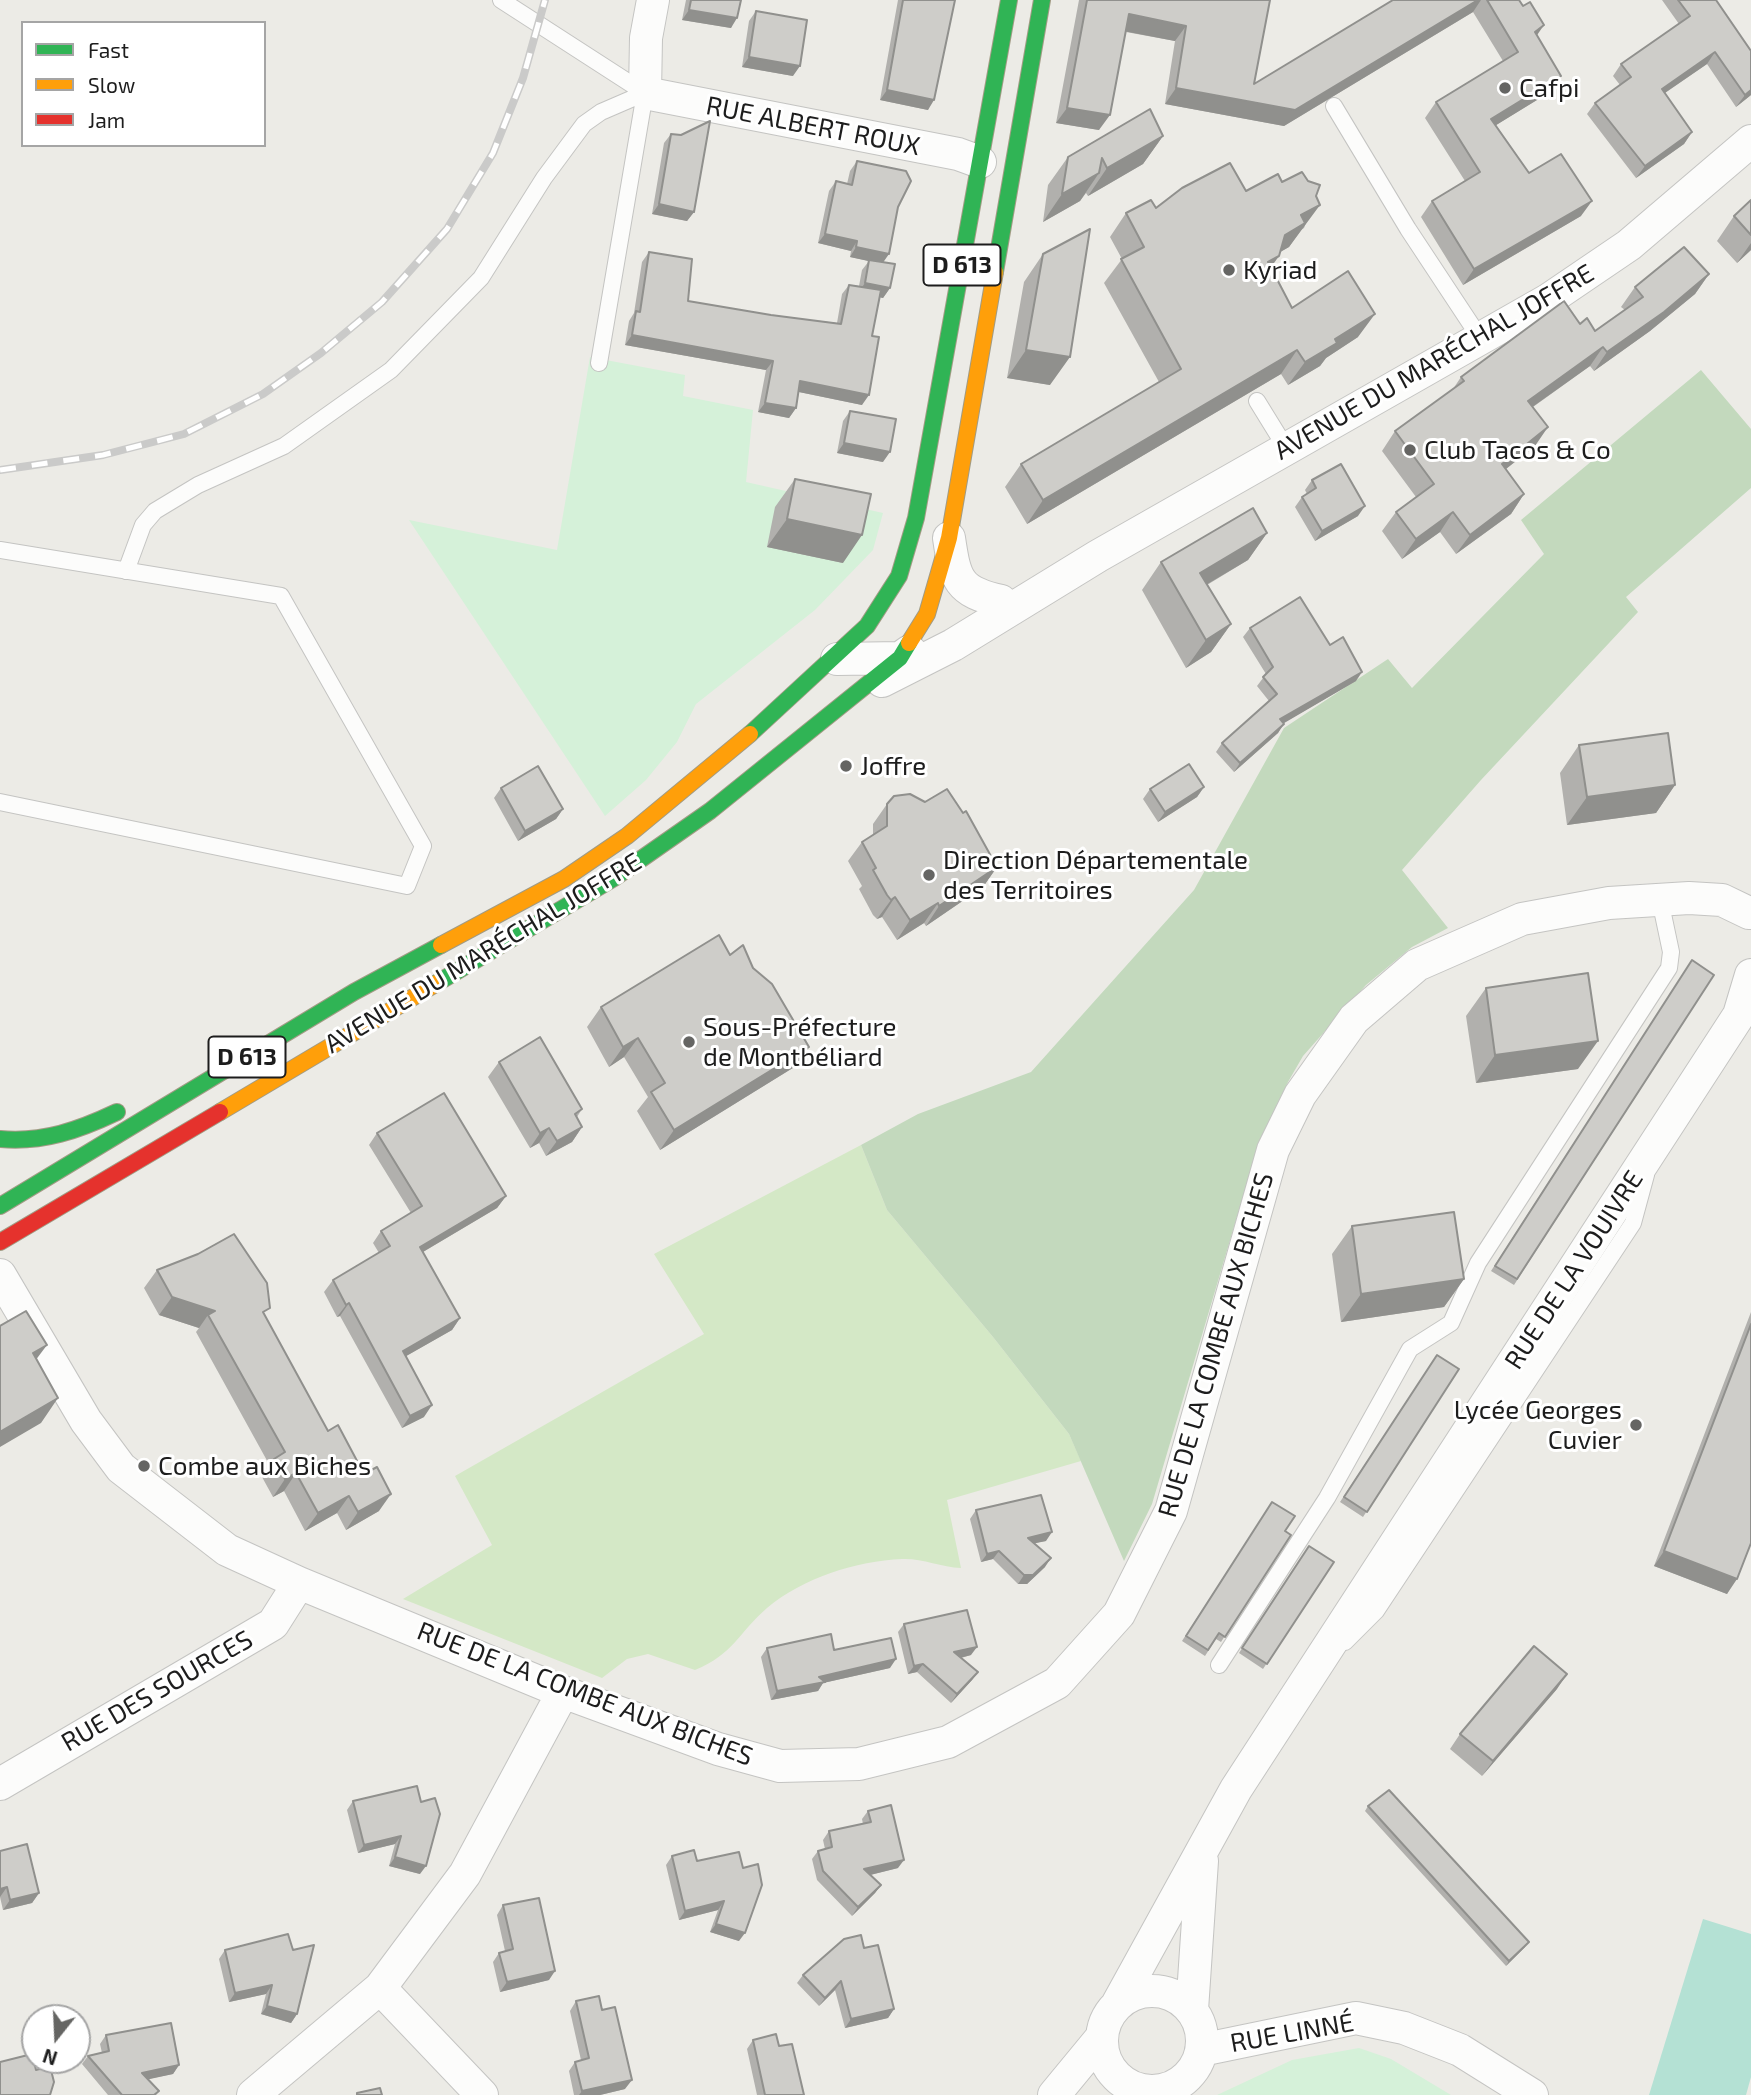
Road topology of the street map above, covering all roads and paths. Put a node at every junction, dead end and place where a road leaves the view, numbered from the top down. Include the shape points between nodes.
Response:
1 (501, 0) edge
2 (653, 0) edge
3 (1009, 0) edge
4 (1042, 0) edge
5 (645, 93) junction
6 (1334, 106) edge
7 (1751, 141) edge
8 (980, 162) junction
9 (1480, 338) junction
10 (599, 363) dead end
11 (944, 363) junction
12 (1257, 401) edge
13 (1286, 448) junction
14 (949, 538) junction
15 (0, 550) edge
16 (1098, 556) junction
17 (126, 571) junction
18 (1001, 601) junction
19 (940, 629) junction
20 (900, 658) junction
21 (836, 659) junction
22 (859, 693) junction
23 (0, 802) edge
24 (1660, 900) junction
25 (1751, 914) edge
26 (499, 917) junction
27 (425, 933) dead end
28 (1751, 975) edge
29 (130, 1104) dead end
30 (0, 1139) edge
31 (0, 1206) edge
32 (0, 1242) edge
33 (0, 1275) edge
34 (299, 1583) junction
35 (1219, 1665) dead end
36 (563, 1692) junction
37 (0, 1784) edge
38 (1206, 1842) junction
39 (380, 1988) junction
40 (1118, 2003) junction
41 (1192, 2010) junction
42 (1101, 2038) junction
43 (1201, 2050) junction
44 (1164, 2092) edge
45 (253, 2095) edge
46 (482, 2095) edge
47 (1054, 2095) edge
48 (1532, 2095) edge

1 - 5 lane
2 - 5 street via 646,38
3 - 8 main road, D 613
4 - 14 main road, D 613
5 - 8 street, RUE ALBERT ROUX
5 - 10 lane
5 - 17 lane via 601,111 584,124 481,278 391,370 284,446 198,485 155,511 143,525
6 - 9 lane
7 - 9 street, AVENUE DU MARÉCHAL JOFFRE via 1629,245 1548,300
8 - 11 main road, D 613
9 - 13 street, AVENUE DU MARÉCHAL JOFFRE
11 - 19 street via 954,413 946,481 933,535 912,590
11 - 21 main road, AVENUE DU MARÉCHAL JOFFRE / D 613 via 914,529 899,576 867,626
12 - 13 lane
13 - 16 street, AVENUE DU MARÉCHAL JOFFRE
14 - 18 street via 955,576 976,596
14 - 19 main road, D 613
15 - 17 lane
16 - 18 street, AVENUE DU MARÉCHAL JOFFRE
16 - 19 street, AVENUE DU MARÉCHAL JOFFRE
17 - 23 lane via 281,596 423,846 407,886
18 - 19 street, AVENUE DU MARÉCHAL JOFFRE
19 - 20 street, AVENUE DU MARÉCHAL JOFFRE
19 - 22 street, AVENUE DU MARÉCHAL JOFFRE
20 - 21 street
20 - 22 main road, D 613
21 - 26 main road, AVENUE DU MARÉCHAL JOFFRE / D 613 via 626,836
22 - 32 main road, AVENUE DU MARÉCHAL JOFFRE / D 613 via 710,811 614,878
24 - 25 street, RUE DE LA COMBE AUX BICHES via 1722,900
24 - 35 lane via 1671,952 1669,968 1478,1262 1451,1323 1410,1349 1327,1499
24 - 36 street, RUE DE LA COMBE AUX BICHES via 1609,903 1521,919 1417,965 1354,1019 1300,1096 1273,1150 1171,1511 1119,1614 1057,1683 948,1742 859,1764 780,1766 718,1749
26 - 27 main road, D 613
26 - 31 main road, AVENUE DU MARÉCHAL JOFFRE / D 613 via 354,992
28 - 38 street, RUE DE LA VOUIVRE via 1739,1015
29 - 30 main road via 74,1133
33 - 34 street, RUE DE LA COMBE AUX BICHES via 91,1429 128,1476 227,1550
34 - 36 street, RUE DE LA COMBE AUX BICHES
34 - 37 street, RUE DES SOURCES via 273,1623
36 - 39 street via 465,1874
38 - 40 street, RUE DE LA VOUIVRE
38 - 41 street, RUE DE LA VOUIVRE via 1199,1880
39 - 45 street
39 - 46 street
40 - 41 street via 1147,1990 1180,1998
40 - 42 street via 1109,2013
41 - 43 street via 1199,2022
42 - 44 street via 1102,2052 1116,2077 1142,2090
42 - 47 street
43 - 44 street via 1187,2077
43 - 48 street, RUE LINNÉ via 1356,2018 1404,2028 1460,2050

